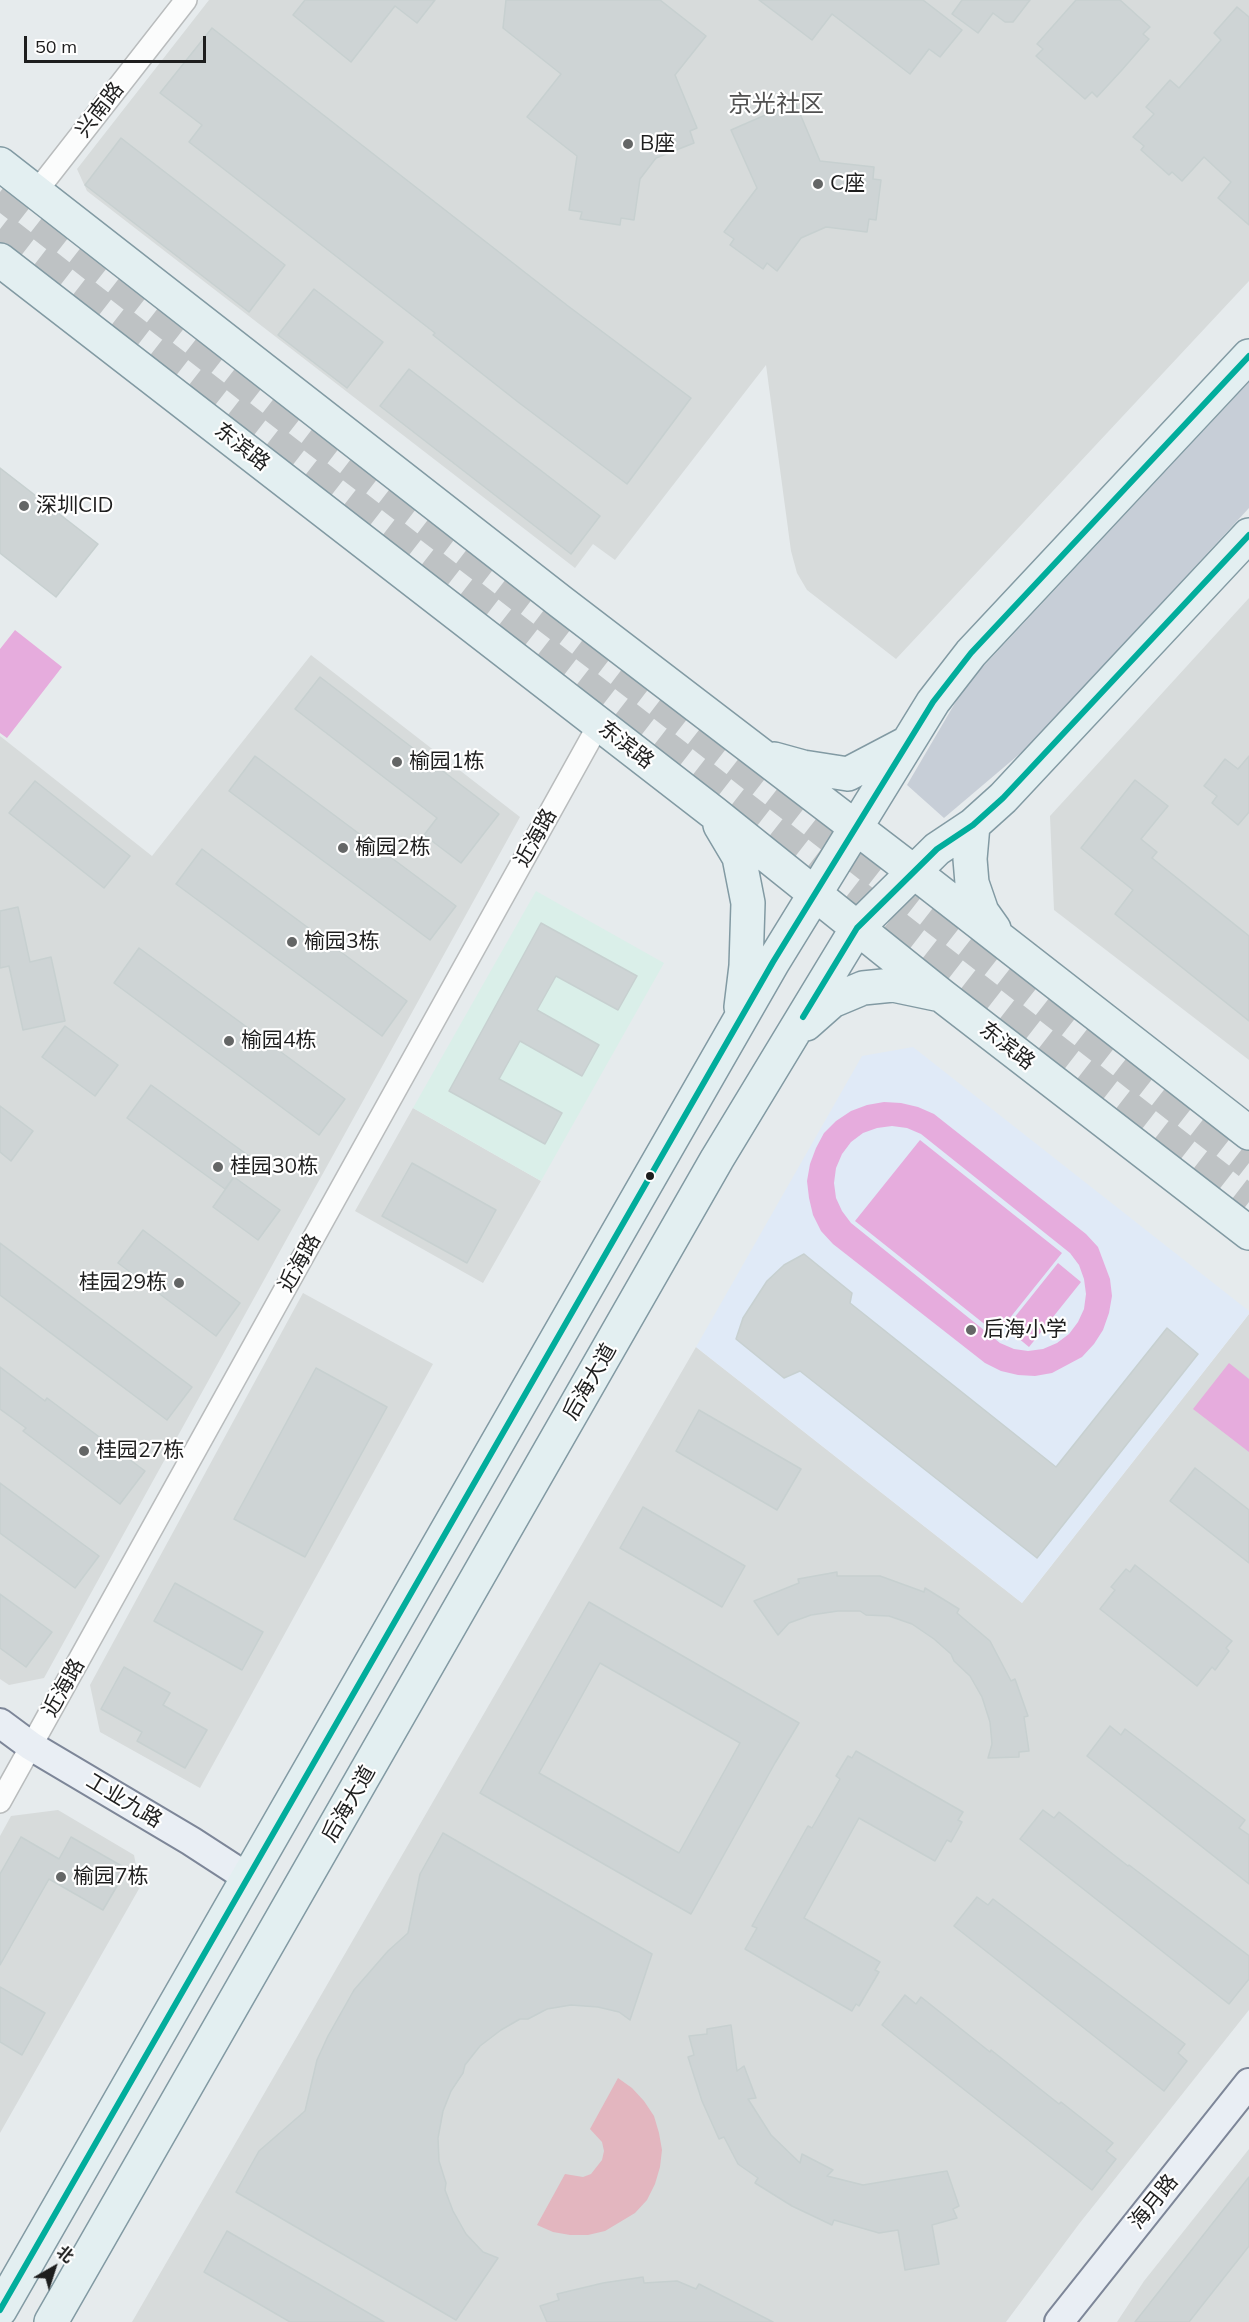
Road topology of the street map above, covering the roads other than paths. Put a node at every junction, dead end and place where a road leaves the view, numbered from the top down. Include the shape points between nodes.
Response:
1 (186, 0) edge
2 (0, 164) edge
3 (36, 192) junction
4 (0, 260) edge
5 (1249, 356) edge
6 (1249, 535) edge
7 (599, 724) junction
8 (907, 743) junction
9 (760, 755) junction
10 (714, 813) junction
11 (973, 825) junction
12 (856, 828) junction
13 (915, 872) junction
14 (815, 894) junction
15 (857, 928) junction
16 (1004, 942) junction
17 (941, 995) junction
18 (740, 1021) junction
19 (791, 1038) junction
20 (1249, 1132) edge
21 (1249, 1233) edge
22 (0, 1723) edge
23 (32, 1746) junction
24 (0, 1802) edge
25 (248, 1878) junction
26 (1249, 2083) edge
27 (0, 2310) edge
28 (51, 2322) edge
29 (1059, 2322) edge

1 - 3 street, 兴南路
2 - 3 main road
3 - 9 main road
4 - 7 main road, 东滨路
5 - 8 main road via 971,653
6 - 11 main road, 后海大道 via 1003,798
7 - 10 main road, 东滨路
7 - 23 street, 近海路
8 - 9 main road via 848,774
8 - 12 main road
9 - 12 main road
10 - 14 main road, 东滨路
10 - 18 main road via 739,857 748,903
11 - 13 main road, 后海大道 via 938,849
11 - 16 main road via 972,883 982,912
12 - 13 main road
12 - 14 main road
13 - 15 main road, 后海大道
13 - 16 main road
14 - 15 main road, 东滨路
14 - 18 main road
15 - 17 main road, 东滨路
15 - 19 main road, 后海大道
16 - 20 main road
17 - 19 main road via 893,985 863,987 832,1001
17 - 21 main road, 东滨路
18 - 25 main road
19 - 28 main road, 后海大道 via 717,1159
22 - 23 street, 工业九路
23 - 24 street, 近海路
23 - 25 street, 工业九路
25 - 27 main road
26 - 29 street, 海月路

